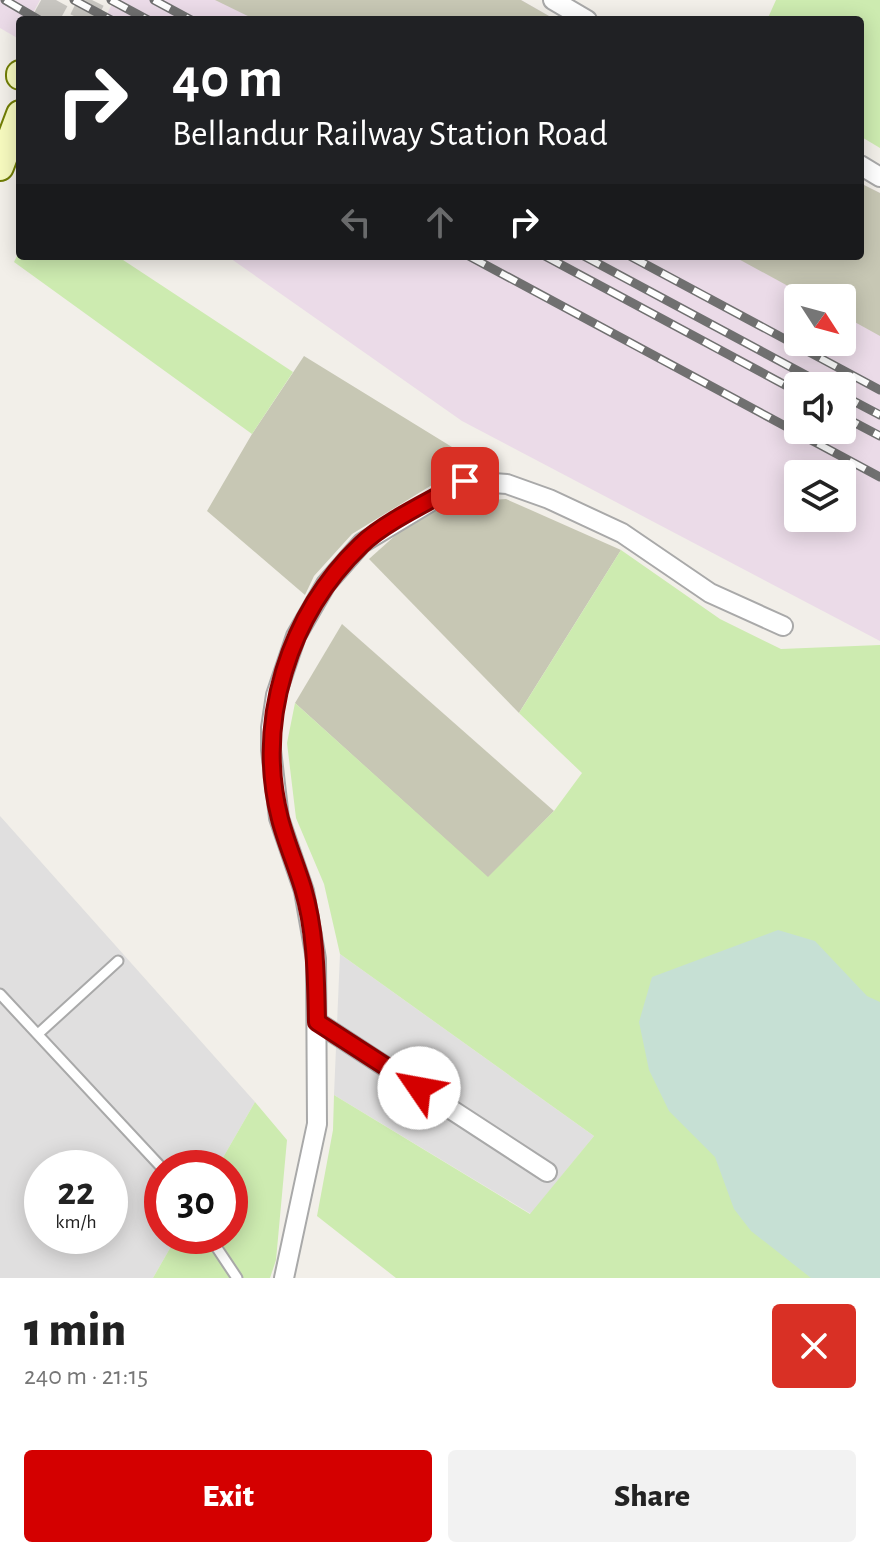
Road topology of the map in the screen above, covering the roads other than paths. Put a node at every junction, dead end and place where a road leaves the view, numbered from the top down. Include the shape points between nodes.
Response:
1 (553, 0) edge
2 (580, 16) edge
3 (12, 117) edge
4 (0, 167) edge
5 (783, 626) dead end
6 (118, 961) dead end
7 (0, 994) edge
8 (317, 1022) junction
9 (36, 1032) junction
10 (145, 1150) edge
11 (547, 1172) dead end
12 (221, 1254) edge
13 (237, 1278) edge
14 (284, 1278) edge

1 - 2 street
3 - 4 street
5 - 8 street via 710,593 622,533 507,484 465,481 362,543 326,584 296,636 271,728 279,818 304,891 316,959
6 - 9 lane
7 - 9 lane
8 - 11 street
8 - 14 street via 317,1124
9 - 10 lane
12 - 13 lane

